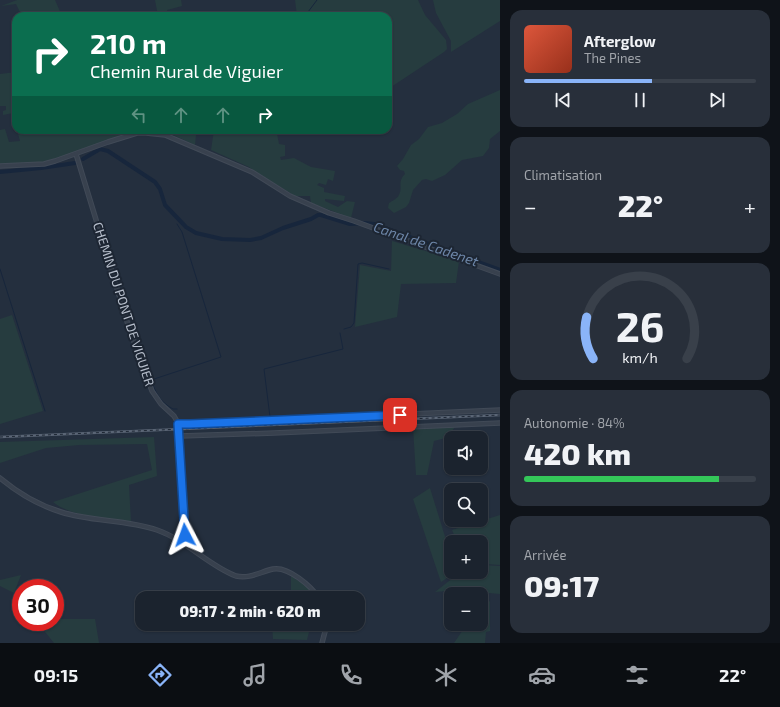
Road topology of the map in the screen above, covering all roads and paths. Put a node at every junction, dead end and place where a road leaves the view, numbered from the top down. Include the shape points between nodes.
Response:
1 (138, 134) edge
2 (165, 134) edge
3 (76, 154) junction
4 (0, 166) edge
5 (500, 274) edge
6 (500, 410) edge
7 (500, 423) edge
8 (178, 424) junction
9 (180, 436) junction
10 (0, 478) edge
11 (183, 543) junction
12 (313, 591) edge
13 (325, 631) edge
14 (322, 643) edge

1 - 3 street
2 - 5 street via 252,172 298,200 329,213
3 - 4 street via 44,164
3 - 8 street, CHEMIN DU PONT DE VIGUIER via 129,328 152,391
6 - 8 street
7 - 9 street
8 - 9 street, CHEMIN DU PONT DE VIGUIER
9 - 11 street, CHEMIN DU PONT DE VIGUIER via 185,535
10 - 11 street via 25,497 60,512 144,526
11 - 12 street via 236,576 246,577 278,568 287,571
13 - 14 street

